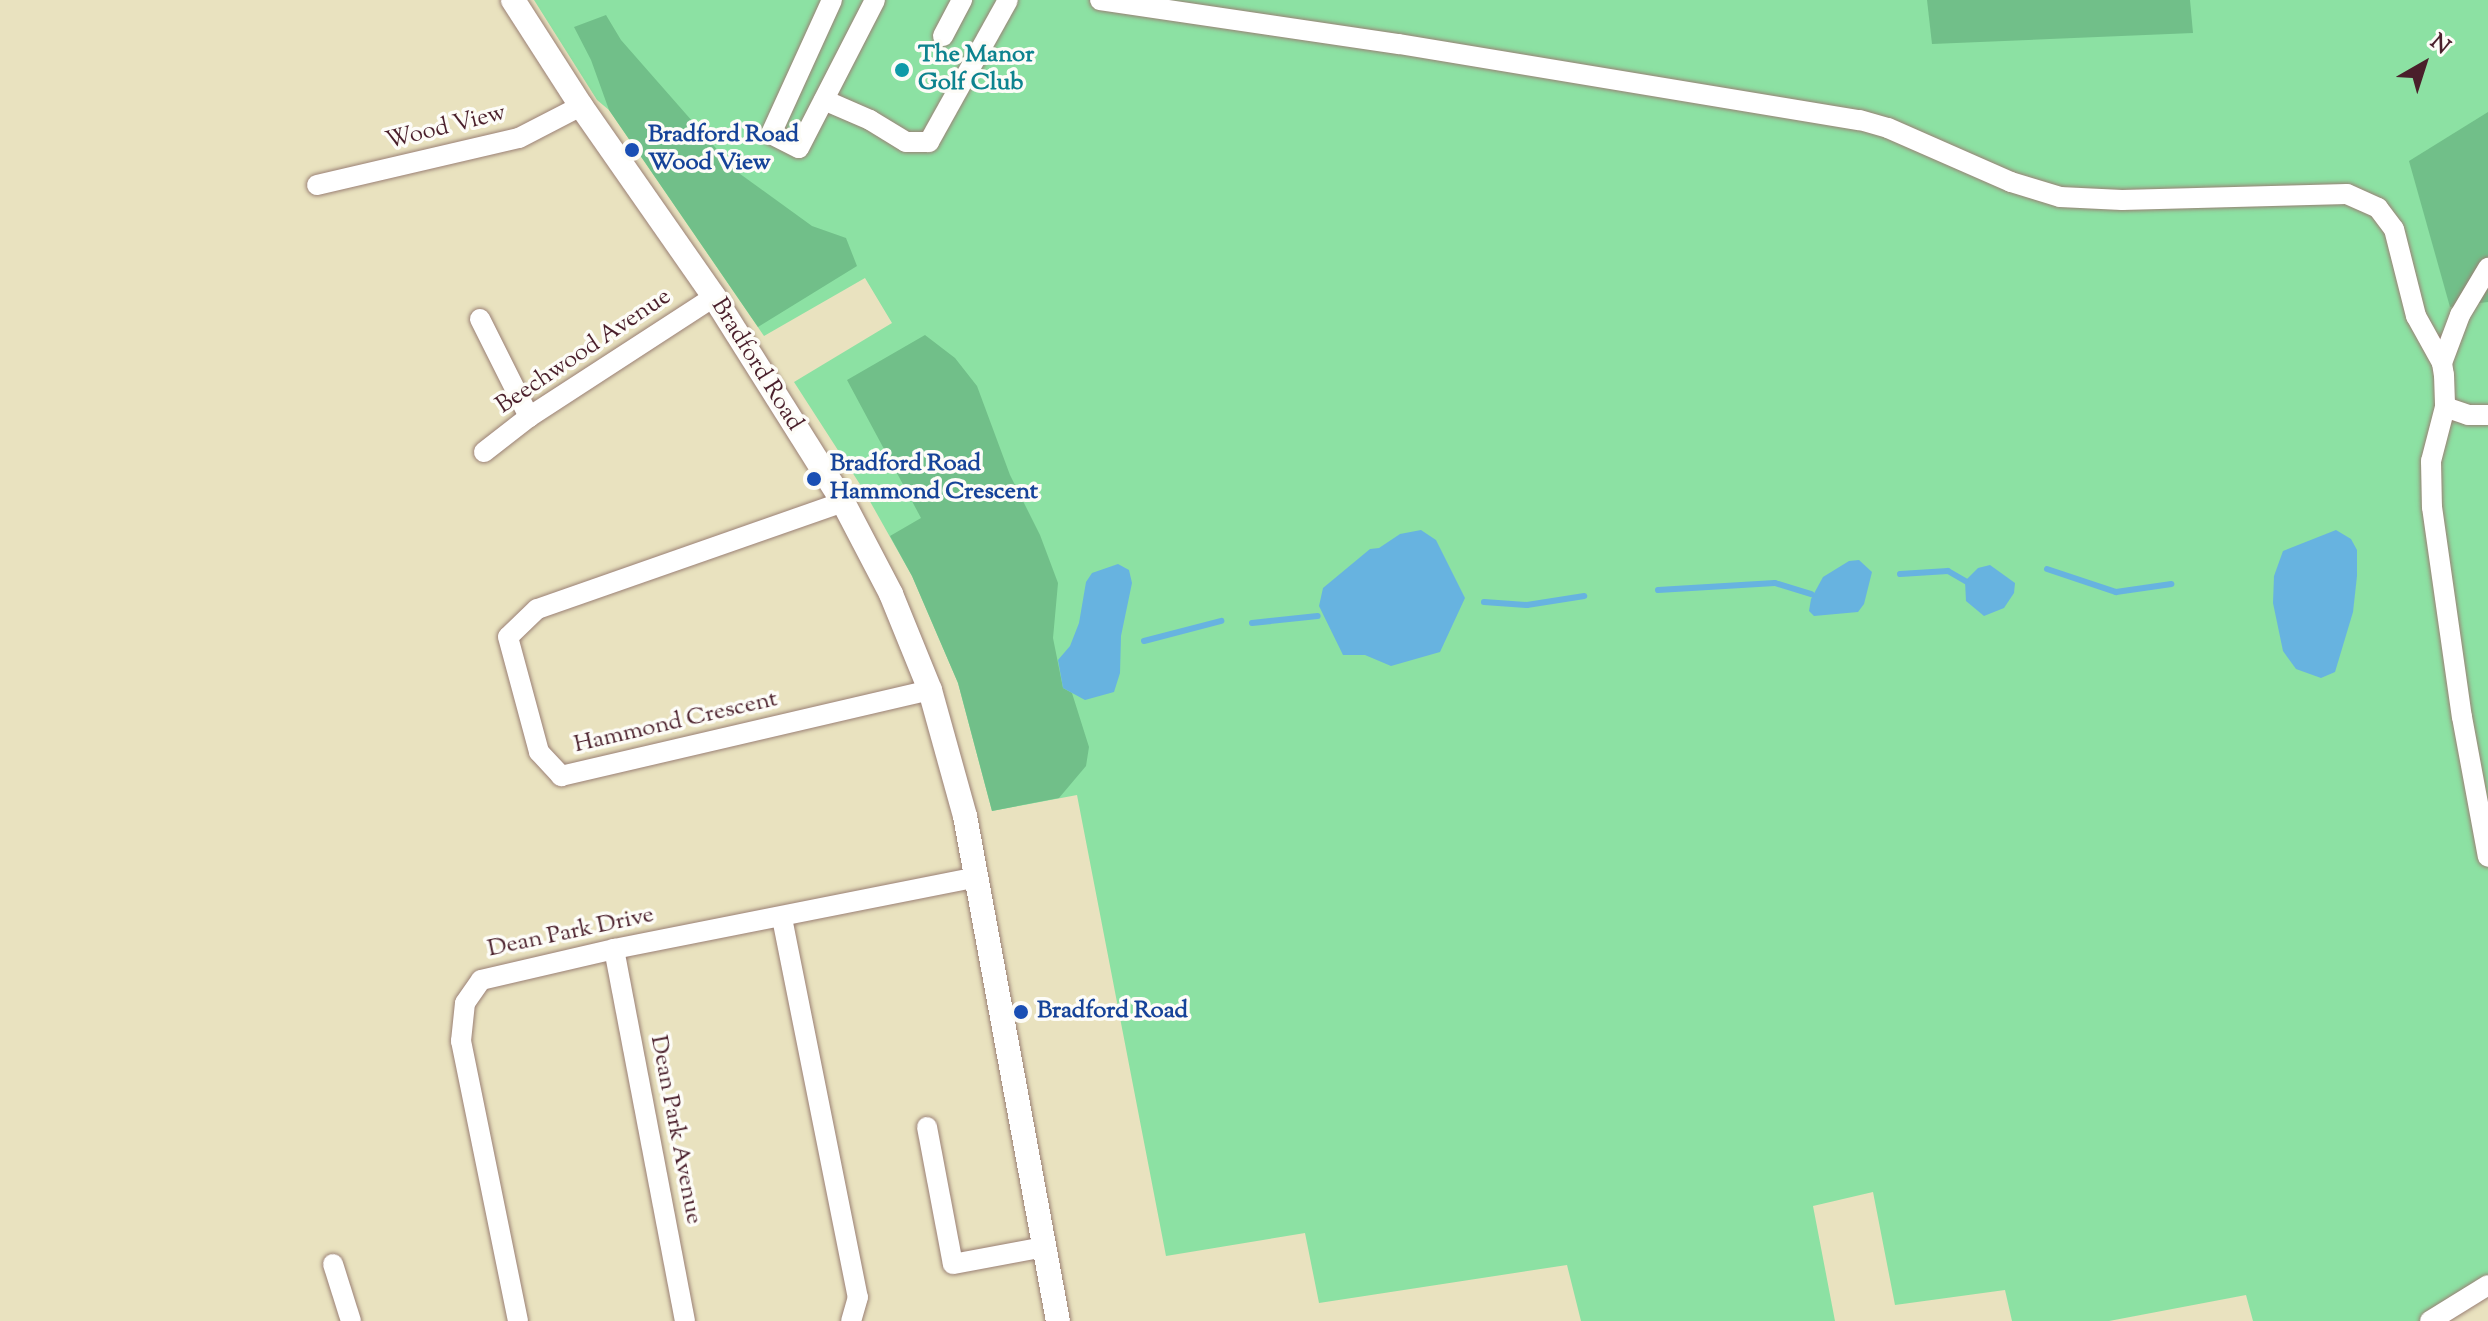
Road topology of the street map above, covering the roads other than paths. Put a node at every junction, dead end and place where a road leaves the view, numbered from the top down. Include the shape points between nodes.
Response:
1 (513, 0) edge
2 (832, 0) edge
3 (875, 0) edge
4 (962, 0) edge
5 (1008, 0) edge
6 (1100, 0) edge
7 (943, 36) dead end
8 (824, 100) junction
9 (581, 106) junction
10 (317, 185) dead end
11 (2488, 268) edge
12 (714, 297) junction
13 (480, 319) dead end
14 (2442, 363) junction
15 (2445, 407) junction
16 (2488, 415) edge
17 (529, 417) junction
18 (484, 452) dead end
19 (843, 502) junction
20 (930, 690) junction
21 (2488, 857) edge
22 (976, 877) junction
23 (782, 918) junction
24 (614, 949) junction
25 (927, 1127) dead end
26 (1044, 1247) junction
27 (333, 1264) dead end
28 (2488, 1285) edge
29 (351, 1321) edge
30 (518, 1321) edge
31 (685, 1321) edge
32 (851, 1321) edge
33 (1058, 1321) edge
34 (2430, 1321) edge

1 - 9 main road, Bradford Road
2 - 8 street via 771,134 799,148
3 - 8 street
4 - 7 street
5 - 8 street via 929,142 906,142
6 - 14 street via 1860,120 2060,197 2347,194 2378,208 2394,229 2416,316
9 - 10 street, Wood View via 519,138
9 - 12 main road, Bradford Road
11 - 14 street via 2460,315
12 - 17 street, Beechwood Avenue
12 - 19 main road, Bradford Road
13 - 17 street
14 - 15 street
15 - 16 street
15 - 21 street via 2431,461 2432,507
17 - 18 street, Beechwood Avenue
19 - 20 main road, Bradford Road via 891,594
19 - 20 street, Hammond Crescent via 537,609 508,637 539,752 561,776
20 - 22 main road, Bradford Road
22 - 23 street, Dean Park Drive
22 - 26 main road, Bradford Road
23 - 24 street, Dean Park Drive
23 - 32 street via 858,1297
24 - 30 street, Dean Park Drive via 481,980 465,1003 461,1041
24 - 31 street, Dean Park Avenue
25 - 26 street via 953,1264
26 - 33 main road, Bradford Road
27 - 29 street
28 - 34 street

